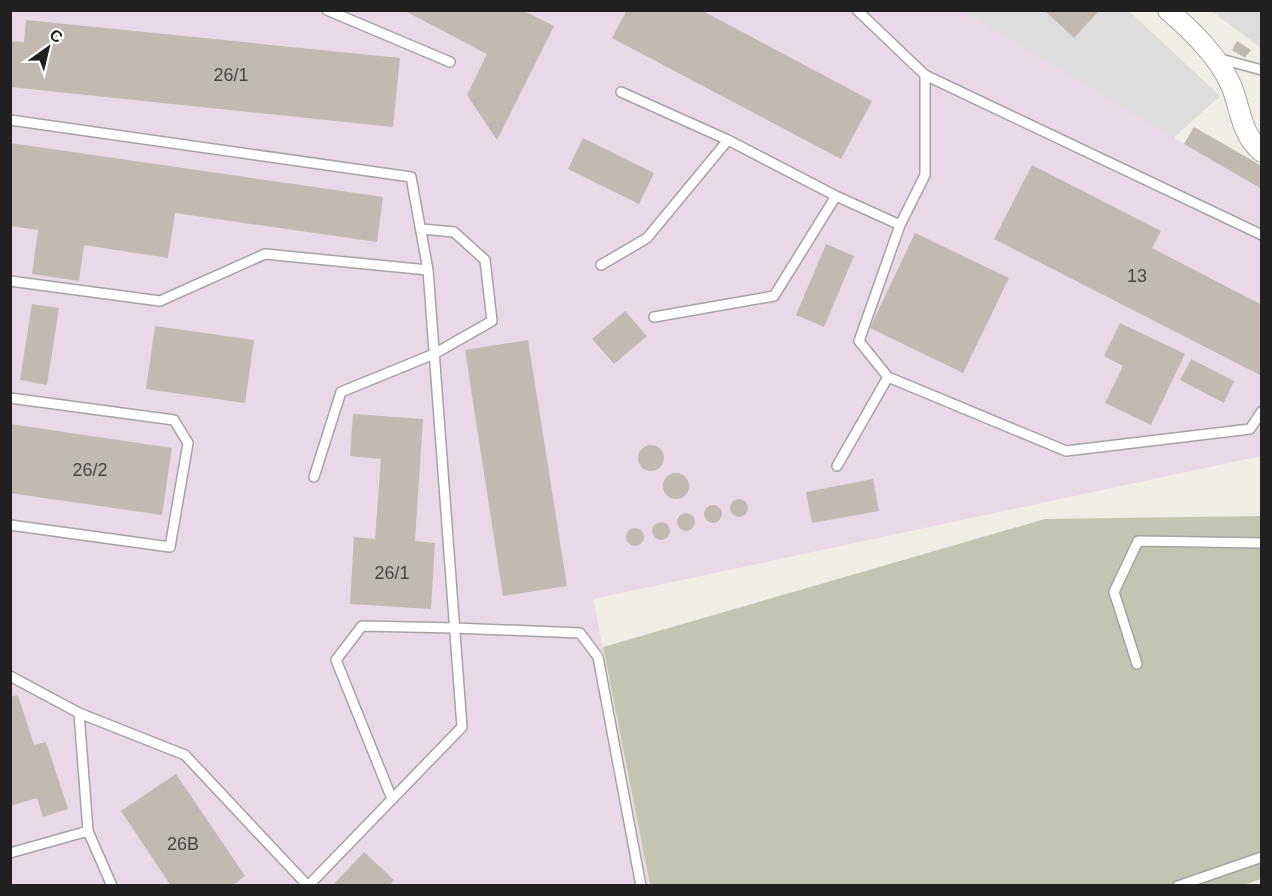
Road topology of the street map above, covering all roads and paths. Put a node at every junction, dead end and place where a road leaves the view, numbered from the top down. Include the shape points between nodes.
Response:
1 (327, 10) edge
2 (857, 10) edge
3 (1168, 10) edge
4 (1215, 57) junction
5 (450, 62) dead end
6 (1262, 70) edge
7 (926, 75) junction
8 (621, 92) dead end
9 (10, 120) edge
10 (728, 140) junction
11 (1262, 152) edge
12 (836, 196) junction
13 (900, 225) junction
14 (421, 229) junction
15 (1262, 235) edge
16 (601, 265) dead end
17 (428, 270) junction
18 (10, 281) edge
19 (654, 317) dead end
20 (434, 354) junction
21 (888, 377) junction
22 (10, 398) edge
23 (1262, 411) edge
24 (837, 466) dead end
25 (314, 477) dead end
26 (10, 525) edge
27 (1262, 543) edge
28 (454, 628) junction
29 (1137, 664) dead end
30 (10, 676) edge
31 (79, 713) junction
32 (392, 799) junction
33 (88, 831) junction
34 (10, 853) edge
35 (1262, 857) edge
36 (112, 885) edge
37 (641, 885) edge
38 (1178, 885) edge

1 - 5 lane
2 - 7 lane
3 - 4 street
4 - 6 lane
4 - 11 street via 1231,85 1241,121
7 - 13 lane via 925,175
7 - 15 lane
8 - 10 lane
9 - 14 lane via 411,177
10 - 12 lane
10 - 16 lane via 647,238
12 - 13 lane
12 - 19 lane via 774,296
13 - 21 lane via 859,341
14 - 17 lane
14 - 20 lane via 454,232 485,260 492,321
17 - 18 lane via 265,254 160,301
17 - 20 lane
20 - 25 lane via 341,392
20 - 28 lane
21 - 23 lane via 1066,451 1250,429
21 - 24 lane
22 - 26 lane via 174,420 188,443 170,547
27 - 29 lane via 1138,541 1114,592
28 - 32 lane via 462,727
28 - 32 lane via 362,626 336,660
28 - 37 lane via 580,633 598,657
30 - 31 lane
31 - 32 lane via 185,754 308,885
31 - 33 lane
33 - 34 lane
33 - 36 lane
35 - 38 lane

